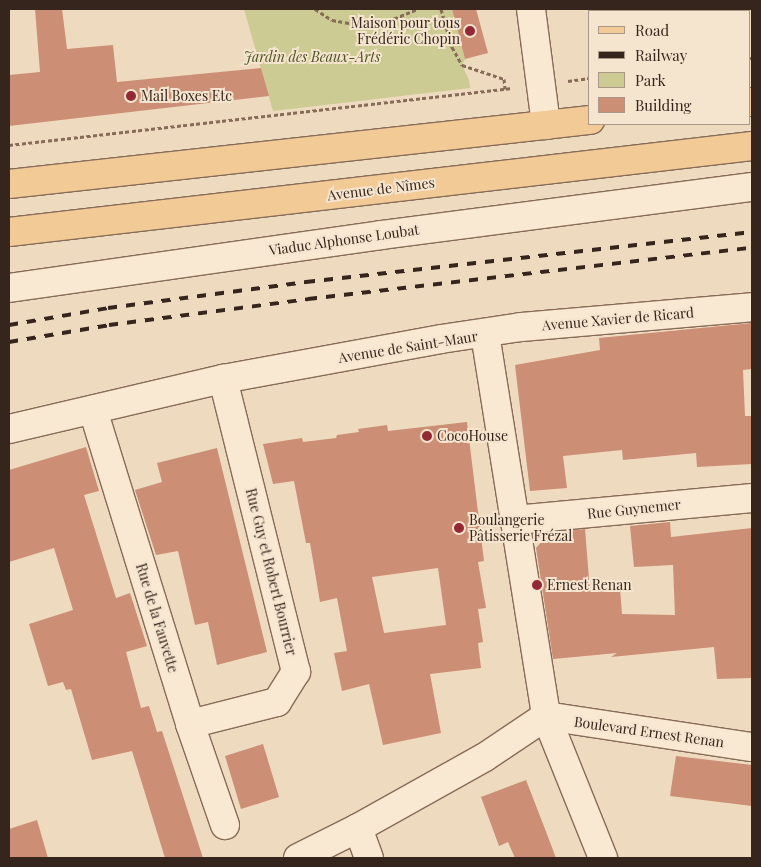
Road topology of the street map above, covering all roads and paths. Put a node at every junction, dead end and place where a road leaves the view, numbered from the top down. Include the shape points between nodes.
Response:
1 (315, 9) edge
2 (417, 9) edge
3 (441, 9) edge
4 (531, 9) edge
5 (588, 120) edge
6 (546, 125) junction
7 (9, 145) edge
8 (752, 146) edge
9 (9, 184) edge
10 (752, 187) edge
11 (9, 232) edge
12 (9, 288) edge
13 (752, 306) edge
14 (485, 334) junction
15 (223, 379) junction
16 (93, 410) junction
17 (9, 429) edge
18 (752, 498) edge
19 (515, 520) junction
20 (546, 716) junction
21 (190, 724) junction
22 (752, 747) edge
23 (225, 825) dead end
24 (358, 828) junction
25 (298, 858) edge
26 (369, 858) edge
27 (604, 858) edge

1 - 2 path via 332,20 354,24 388,21
3 - 7 path via 452,47 462,65 504,79 505,89
4 - 6 street
5 - 6 main road
6 - 9 main road
8 - 11 main road, Avenue de Nîmes
10 - 12 street, Viaduc Alphonse Loubat
13 - 14 street, Avenue Xavier de Ricard via 521,327
14 - 15 street, Avenue de Saint-Maur via 441,339
14 - 19 street, Avenue de Saint-Maur
15 - 16 street, Avenue de Saint-Maur
15 - 21 street, Rue Guy et Robert Bourrier via 296,672 276,702
16 - 17 street, Avenue de Saint-Maur
16 - 21 street, Rue de la Fauvette
18 - 19 street, Rue Guynemer
19 - 20 street, Avenue de Saint-Maur
20 - 22 street, Boulevard Ernest Renan
20 - 24 street via 485,757
20 - 27 street, Avenue de Saint-Maur
21 - 23 street, Rue de la Fauvette
24 - 25 street
24 - 26 street

